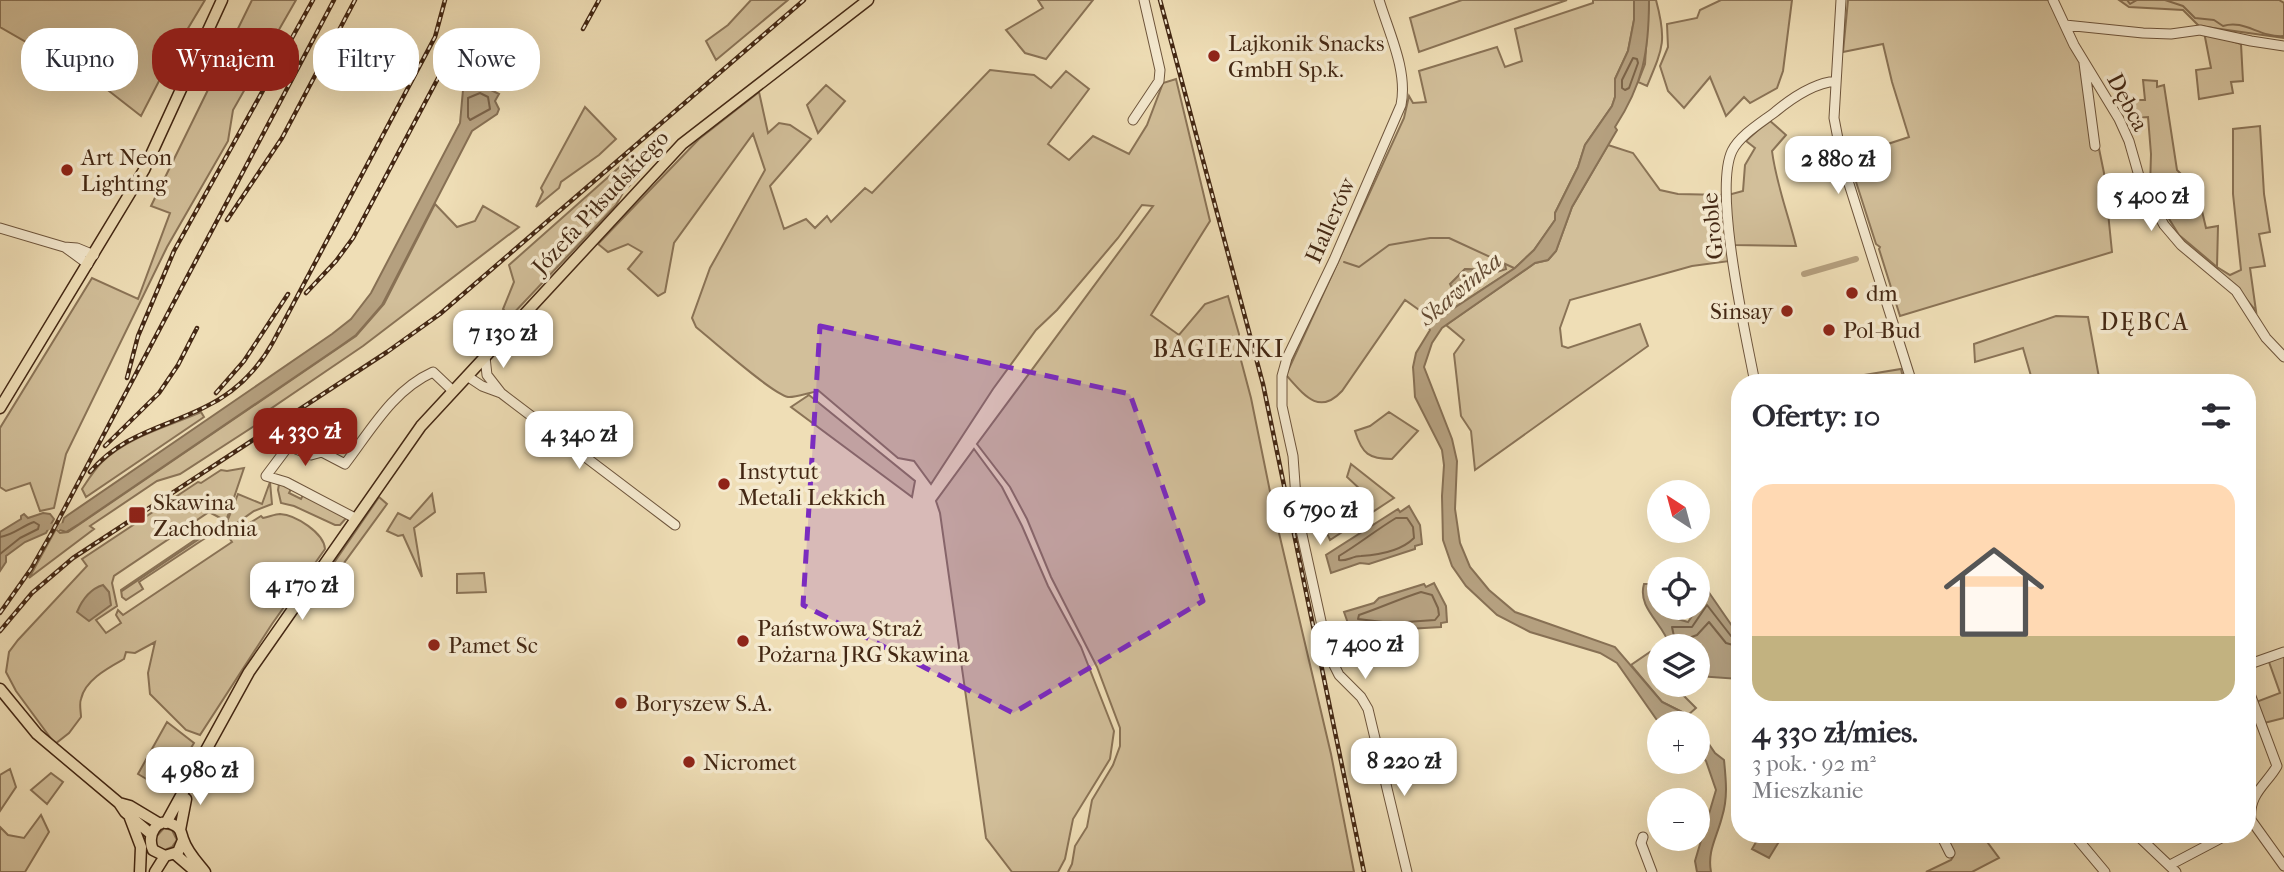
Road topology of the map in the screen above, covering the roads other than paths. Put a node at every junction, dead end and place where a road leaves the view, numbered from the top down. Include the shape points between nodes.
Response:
1 (222, 0) edge
2 (868, 0) edge
3 (1144, 0) edge
4 (1379, 0) edge
5 (1840, 0) edge
6 (2053, 0) edge
7 (2065, 25) junction
8 (2284, 46) edge
9 (2084, 62) junction
10 (1836, 81) junction
11 (1133, 120) dead end
12 (2095, 146) dead end
13 (0, 228) edge
14 (91, 260) junction
15 (485, 357) junction
16 (2284, 357) edge
17 (471, 372) junction
18 (1753, 374) edge
19 (1909, 374) edge
20 (487, 375) junction
21 (453, 391) junction
22 (501, 393) junction
23 (0, 408) edge
24 (288, 446) junction
25 (322, 452) junction
26 (355, 518) junction
27 (675, 524) dead end
28 (2284, 652) edge
29 (2256, 662) edge
30 (0, 689) edge
31 (2256, 710) edge
32 (190, 782) junction
33 (2256, 796) edge
34 (119, 803) junction
35 (129, 815) junction
36 (163, 824) junction
37 (2256, 828) edge
38 (150, 834) junction
39 (182, 835) junction
40 (1643, 837) dead end
41 (2266, 839) junction
42 (1945, 843) edge
43 (2081, 843) edge
44 (2144, 843) edge
45 (2214, 843) edge
46 (153, 850) junction
47 (1950, 853) dead end
48 (170, 855) junction
49 (2284, 860) edge
50 (2284, 866) edge
51 (2173, 869) edge
52 (142, 872) edge
53 (155, 872) edge
54 (196, 872) edge
55 (205, 872) edge
56 (1407, 872) edge
57 (1652, 872) edge
58 (2105, 872) edge

1 - 14 main road via 144,170
2 - 15 main road, Józefa Piłsudskiego via 682,144
3 - 11 street via 1160,70 1159,80
4 - 56 street, Hallerów via 1401,72 1403,97 1287,358 1281,394 1293,456 1297,512 1329,658 1368,709
5 - 10 street
6 - 7 street, Dębca
7 - 8 street via 2157,34 2200,30
7 - 9 street, Dębca
9 - 12 street
9 - 16 street, Dębca via 2119,119 2141,183 2164,225 2236,291
10 - 18 street, Groble via 1823,82 1789,100 1732,151 1726,196
10 - 19 street via 1833,118 1839,153
13 - 14 street
14 - 23 main road
15 - 17 main road, Józefa Piłsudskiego
15 - 20 street
17 - 20 street
17 - 21 main road, Józefa Piłsudskiego
17 - 22 street via 482,386
20 - 22 street
21 - 25 street via 433,372 403,391 345,464
21 - 26 main road, Józefa Piłsudskiego via 411,439
22 - 27 street
24 - 25 street via 311,455
24 - 25 street via 299,432
24 - 26 street via 266,476
26 - 32 main road, Józefa Piłsudskiego via 244,680
28 - 29 street
30 - 34 main road via 37,734
31 - 33 street via 2277,766
32 - 36 main road, Józefa Piłsudskiego
32 - 39 main road, Józefa Piłsudskiego
34 - 35 main road
34 - 36 main road
35 - 38 main road
35 - 52 main road via 141,847
36 - 38 main road
36 - 39 main road via 176,826
37 - 41 street
38 - 46 main road
39 - 48 main road via 181,846
39 - 55 main road
40 - 57 street
41 - 49 street
41 - 50 street
42 - 47 street
43 - 58 street
44 - 51 street
45 - 51 street
46 - 48 main road
46 - 52 main road
48 - 53 main road
48 - 54 main road

